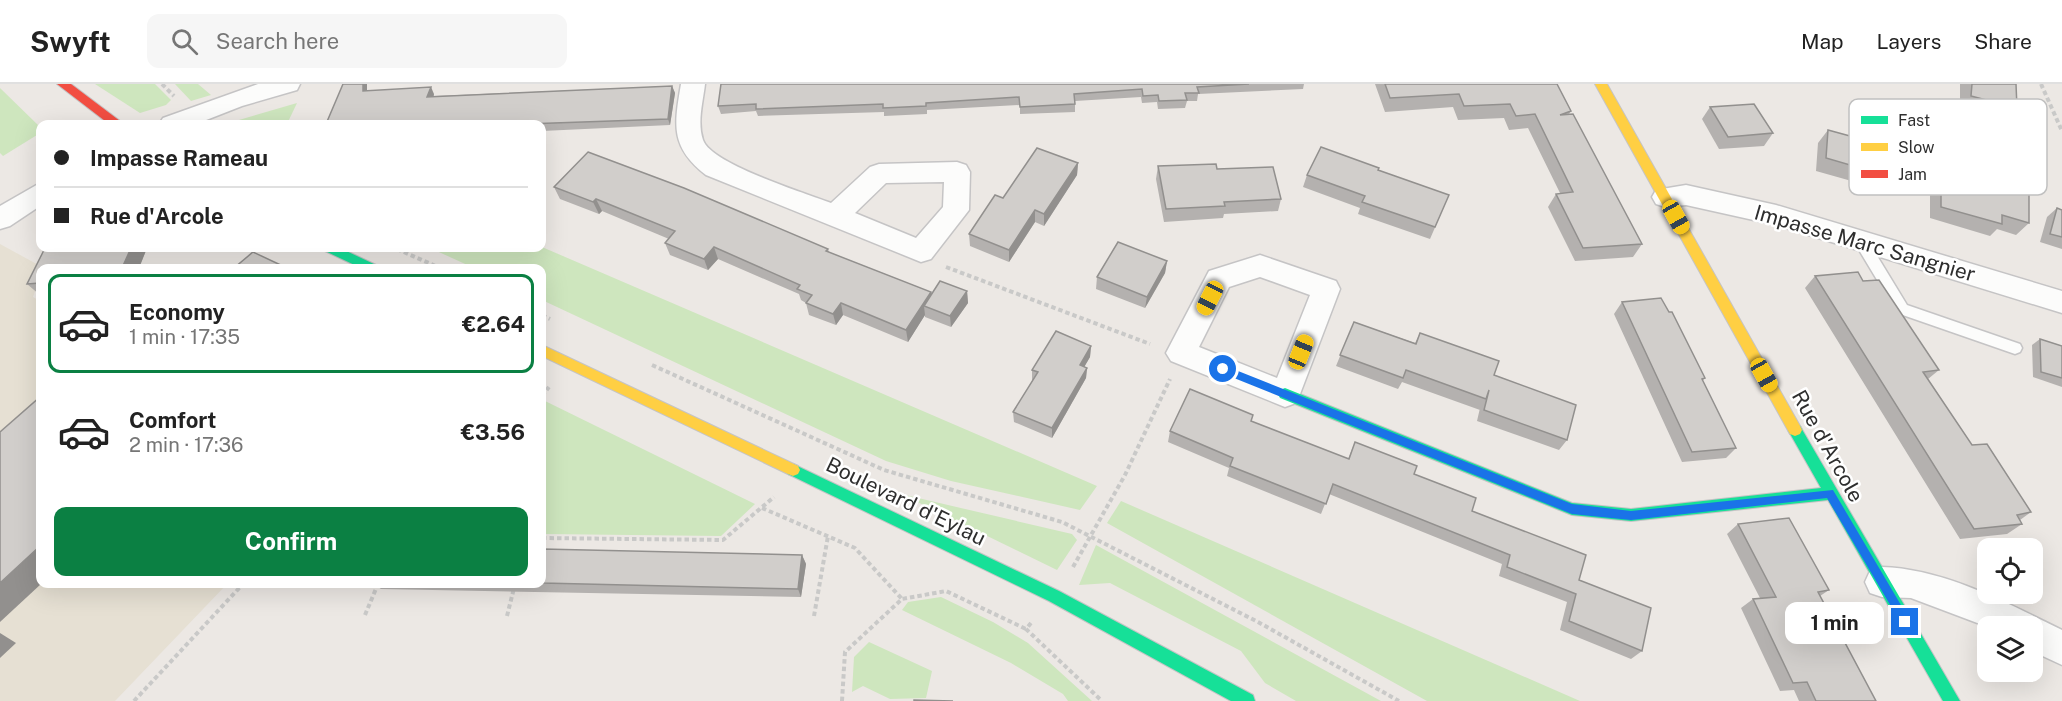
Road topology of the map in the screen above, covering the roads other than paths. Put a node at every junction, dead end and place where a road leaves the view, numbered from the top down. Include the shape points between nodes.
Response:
1 (63, 84) edge
2 (288, 84) edge
3 (693, 84) edge
4 (1601, 84) edge
5 (111, 120) edge
6 (182, 120) edge
7 (36, 196) edge
8 (1665, 197) junction
9 (835, 216) junction
10 (0, 219) edge
11 (1860, 240) junction
12 (338, 252) edge
13 (363, 264) edge
14 (2062, 302) edge
15 (2015, 348) dead end
16 (546, 352) edge
17 (1285, 394) junction
18 (1830, 493) junction
19 (1882, 582) junction
20 (2000, 616) edge
21 (2043, 638) edge
22 (2062, 648) edge
23 (1246, 701) edge
24 (1952, 701) edge

1 - 5 main road
2 - 6 street
3 - 9 street via 687,130 689,143 699,157 716,168
4 - 8 main road, Rue d'Arcole
7 - 10 street
8 - 11 street, Impasse Marc Sangnier via 1686,195
8 - 18 main road, Rue d'Arcole
9 - 9 street via 879,174 957,172 956,210 921,251
11 - 14 street, Impasse Marc Sangnier
11 - 15 lane via 1902,309
12 - 13 main road
16 - 23 main road, Boulevard d'Eylau via 1054,596
17 - 17 street via 1326,289 1260,266 1219,279 1181,353
17 - 18 main road via 1572,509 1631,515
18 - 19 main road, Rue d'Arcole
19 - 20 street via 1911,583
19 - 24 main road, Rue d'Arcole
21 - 22 street

